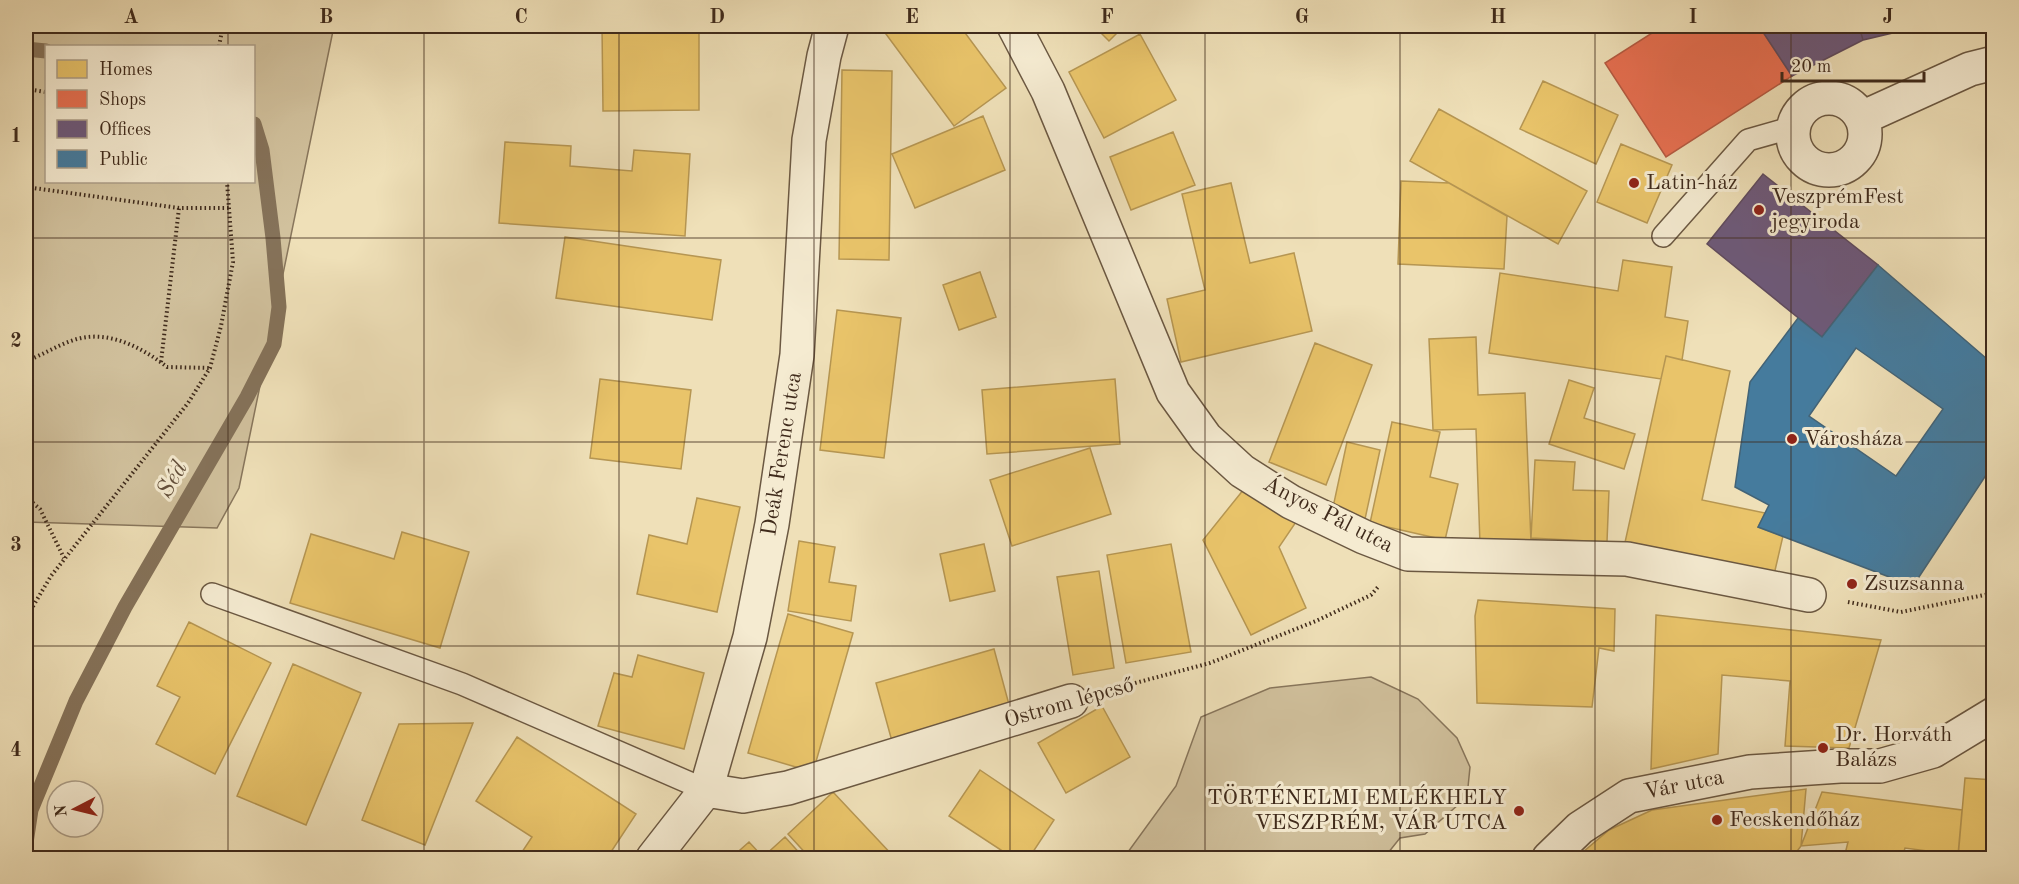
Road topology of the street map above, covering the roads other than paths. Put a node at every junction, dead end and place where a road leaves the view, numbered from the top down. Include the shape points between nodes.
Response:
1 (832, 26) edge
2 (1014, 26) edge
3 (1994, 63) edge
4 (1862, 118) junction
5 (1794, 127) junction
6 (1663, 236) dead end
7 (212, 594) dead end
8 (1809, 595) road end
9 (1071, 701) road end
10 (1994, 714) edge
11 (706, 790) junction
12 (653, 858) edge
13 (1549, 858) edge

1 - 11 street, Deák Ferenc utca via 808,140 797,355 772,524 750,637
2 - 8 street, Ányos Pál utca via 1053,101 1173,392 1206,438 1242,471 1291,502 1408,554 1627,559
3 - 4 street via 1970,69
4 - 5 street via 1846,102 1825,99 1804,108
4 - 5 street via 1864,142 1860,154 1840,168 1828,170 1805,161 1798,152
5 - 6 lane via 1748,140
7 - 11 lane via 462,684
9 - 11 street, Ostrom lépcső via 788,788 743,796
10 - 13 street, Vár utca via 1933,751 1880,766 1750,772 1629,796 1580,828
11 - 12 street, Deák Ferenc utca

